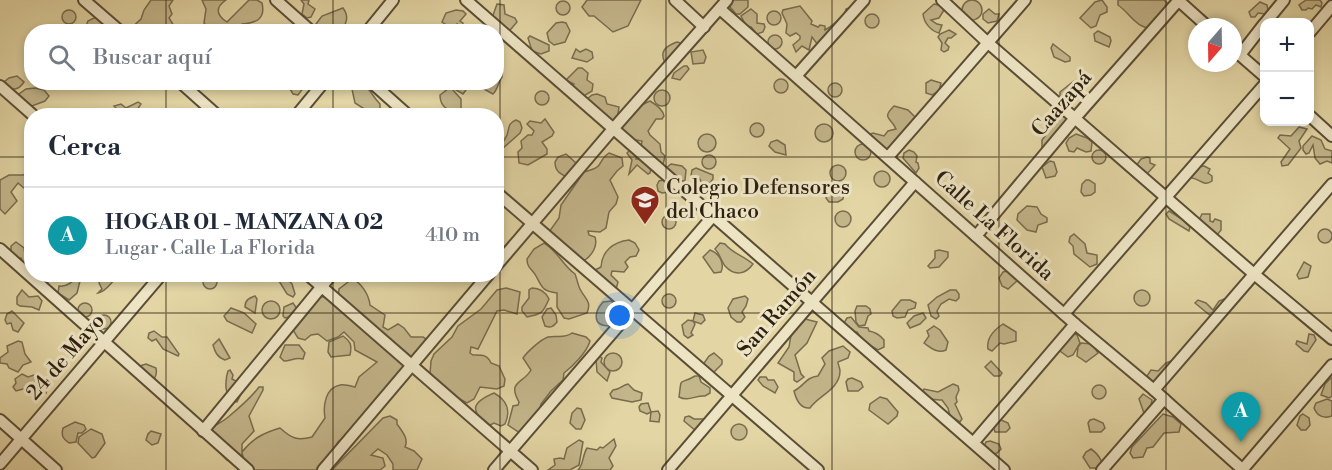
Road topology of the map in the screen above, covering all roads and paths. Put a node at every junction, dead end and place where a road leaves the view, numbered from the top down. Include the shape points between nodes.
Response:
1 (84, 0) edge
2 (276, 0) edge
3 (393, 0) edge
4 (466, 0) edge
5 (675, 0) edge
6 (864, 0) edge
7 (942, 0) edge
8 (1025, 0) edge
9 (1179, 0) edge
10 (1284, 0) edge
11 (724, 4) edge
12 (1332, 6) edge
13 (1198, 18) edge
14 (1269, 18) edge
15 (112, 24) edge
16 (303, 24) edge
17 (374, 24) edge
18 (493, 24) edge
19 (704, 27) junction
20 (1314, 27) edge
21 (1260, 28) edge
22 (504, 33) edge
23 (987, 42) junction
24 (1242, 46) edge
25 (1242, 57) edge
26 (1260, 73) edge
27 (797, 75) junction
28 (0, 86) edge
29 (1260, 89) edge
30 (189, 90) edge
31 (317, 90) edge
32 (380, 90) edge
33 (25, 108) edge
34 (209, 108) edge
35 (303, 108) edge
36 (400, 108) edge
37 (1075, 118) junction
38 (1314, 120) edge
39 (613, 129) junction
40 (1332, 136) edge
41 (888, 158) junction
42 (915, 182) junction
43 (1332, 184) edge
44 (1166, 197) junction
45 (504, 199) edge
46 (713, 216) junction
47 (533, 223) junction
48 (976, 236) junction
49 (0, 249) edge
50 (504, 257) edge
51 (24, 270) edge
52 (1254, 274) junction
53 (37, 282) edge
54 (155, 282) edge
55 (316, 282) edge
56 (326, 282) edge
57 (482, 282) edge
58 (322, 287) junction
59 (812, 303) junction
60 (632, 310) junction
61 (1064, 314) junction
62 (1075, 324) junction
63 (1332, 339) edge
64 (105, 342) junction
65 (412, 365) junction
66 (1332, 365) edge
67 (1154, 390) junction
68 (732, 395) junction
69 (1164, 399) junction
70 (0, 420) edge
71 (203, 431) junction
72 (20, 439) junction
73 (974, 442) junction
74 (510, 451) junction
75 (0, 464) edge
76 (56, 470) edge
77 (248, 470) edge
78 (323, 470) edge
79 (494, 470) edge
80 (532, 470) edge
81 (668, 470) edge
82 (818, 470) edge
83 (1004, 470) edge
84 (1102, 470) edge
85 (1243, 470) edge

1 - 15 street
2 - 16 street
3 - 17 street
4 - 18 street
5 - 19 street
6 - 27 street
7 - 23 street
8 - 23 street
9 - 13 street
9 - 37 street, Caazapá
10 - 14 street
11 - 19 street
11 - 27 street, Calle La Florida
12 - 20 street
19 - 39 street
21 - 24 street
22 - 39 street
23 - 37 street
23 - 41 street
25 - 26 street
27 - 41 street, Calle La Florida
28 - 33 street
29 - 44 street
30 - 34 street
31 - 35 street
32 - 36 street
37 - 44 street
37 - 48 street, Caazapá
38 - 40 street
39 - 46 street
39 - 47 street
41 - 42 street, Calle La Florida
42 - 48 street, Calle La Florida
42 - 59 street, San Ramón
43 - 52 street
44 - 52 street
44 - 61 street
45 - 47 street
46 - 59 street
46 - 60 street
47 - 50 street
47 - 60 street
48 - 61 street, Calle La Florida
49 - 51 street
52 - 63 street
52 - 67 street
53 - 64 street
54 - 64 street, 24 de Mayo
55 - 58 street
56 - 58 street
57 - 65 street
58 - 65 street
58 - 71 street
59 - 68 street, San Ramón
59 - 73 street
60 - 68 street
60 - 74 street
61 - 62 street, Calle La Florida
62 - 67 street, Calle La Florida
62 - 73 street
64 - 71 street
64 - 72 street, 24 de Mayo
65 - 74 street
65 - 78 street
66 - 85 street
67 - 69 street, Calle La Florida
68 - 81 street, San Ramón
68 - 82 street
69 - 84 street
69 - 85 street, Calle La Florida
70 - 72 street
71 - 77 street
72 - 75 street, 24 de Mayo
72 - 76 street
73 - 83 street
74 - 79 street
74 - 80 street

